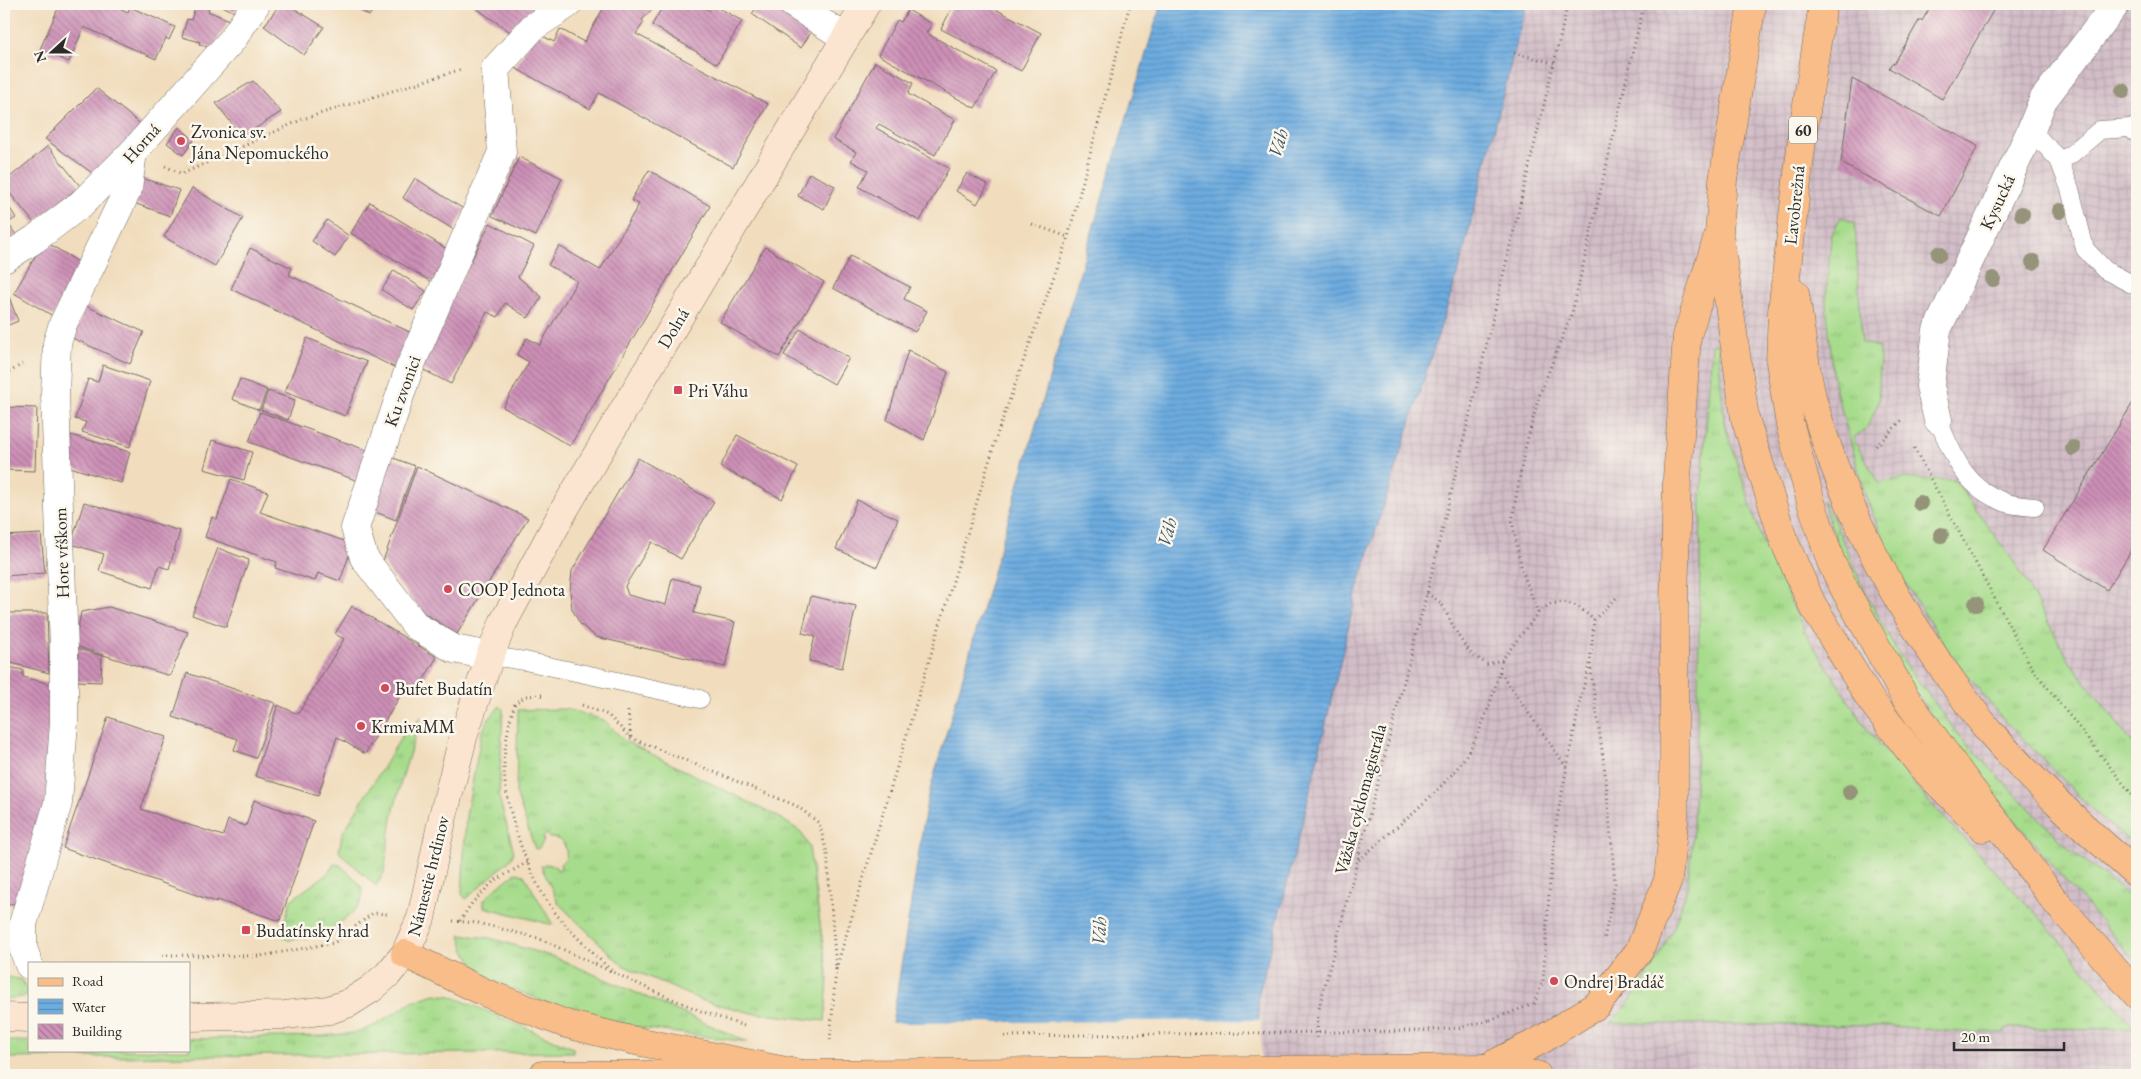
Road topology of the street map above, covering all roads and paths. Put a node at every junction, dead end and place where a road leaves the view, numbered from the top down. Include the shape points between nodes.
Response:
1 (256, 4) edge
2 (568, 4) edge
3 (793, 4) edge
4 (866, 4) edge
5 (1130, 4) edge
6 (1568, 4) edge
7 (1644, 4) edge
8 (1752, 4) edge
9 (1823, 4) edge
10 (2116, 4) edge
11 (846, 38) junction
12 (1514, 53) dead end
13 (1554, 63) junction
14 (496, 69) junction
15 (2031, 130) junction
16 (2137, 134) edge
17 (134, 152) junction
18 (2059, 160) junction
19 (1032, 224) dead end
20 (1719, 232) junction
21 (1068, 237) junction
22 (1789, 257) junction
23 (4, 259) edge
24 (2137, 284) edge
25 (1938, 420) joint
26 (1914, 448) dead end
27 (2035, 507) dead end
28 (1427, 593) junction
29 (1618, 597) dead end
30 (1538, 613) junction
31 (1594, 620) junction
32 (490, 656) junction
33 (1502, 660) junction
34 (1590, 664) junction
35 (1500, 671) junction
36 (544, 695) dead end
37 (700, 699) dead end
38 (578, 704) dead end
39 (1567, 768) junction
40 (2137, 801) edge
41 (1358, 860) junction
42 (528, 862) junction
43 (2137, 874) edge
44 (2056, 901) junction
45 (373, 913) dead end
46 (1602, 946) dead end
47 (406, 954) junction
48 (162, 955) dead end
49 (28, 962) edge
50 (836, 969) junction
51 (614, 973) junction
52 (2137, 995) edge
53 (1543, 1000) dead end
54 (1534, 1004) junction
55 (1318, 1012) dead end
56 (4, 1017) edge
57 (190, 1017) edge
58 (28, 1018) edge
59 (751, 1028) dead end
60 (1003, 1036) dead end
61 (823, 1039) dead end
62 (833, 1039) dead end
63 (830, 1046) dead end
64 (1486, 1068) junction
65 (801, 1074) junction
66 (543, 1075) edge
67 (1537, 1075) edge

1 - 17 street, Horná via 232,40
2 - 14 street via 533,27
3 - 11 street
4 - 11 main road, Dolná
5 - 21 path
6 - 13 path, Vážska cyklomagistrála
7 - 30 path via 1572,313 1539,396 1524,453 1512,522 1522,570
8 - 20 main road via 1724,171
9 - 22 main road, Ľavobrežná / 60 via 1803,130
10 - 15 street, Kysucká via 2043,100
11 - 32 main road, Dolná via 564,510 523,583
12 - 13 path
13 - 28 path, Vážska cyklomagistrála
14 - 17 path via 459,69 303,119 182,174
14 - 32 street, Ku zvonici via 502,152 409,369 356,528 364,558 416,626 454,649
15 - 18 lane
15 - 25 street, Kysucká via 1937,330 1930,386
16 - 18 lane via 2130,128 2100,130 2069,156
17 - 23 street, Horná via 81,204
17 - 49 street, Hore vŕškom via 128,189 62,324 57,343 55,395 64,722 58,803 23,924 23,948
18 - 24 lane via 2085,249 2105,270
19 - 21 path
20 - 44 main road via 1745,418 1784,541 1812,604 1870,699 1922,767
20 - 64 main road via 1687,336 1677,478 1674,821 1668,880 1639,951 1597,1005 1543,1039
21 - 50 path via 998,432
22 - 43 main road via 1804,363 1813,400 1838,474 1896,597 1989,731 2048,795
22 - 44 main road via 1782,311 1782,371 1790,425 1831,562 1905,697
25 - 27 lane via 1962,471 1977,489 2006,503
26 - 40 path via 2032,668
28 - 33 path via 1441,603 1471,654 1487,664
28 - 41 path, Vážska cyklomagistrála
29 - 31 path
30 - 31 path via 1550,604 1562,602 1578,606
30 - 33 path
31 - 34 path
32 - 37 lane
32 - 47 main road, Námestie hrdinov via 464,734 421,918
33 - 35 path
34 - 39 path
34 - 46 path via 1606,779 1615,883
35 - 39 path
35 - 41 path via 1479,731 1455,771
36 - 42 path via 526,696 515,703 504,766 506,794
38 - 50 path via 608,715 631,738 796,806 819,823 827,853
39 - 54 path via 1550,880 1544,981
41 - 55 path, Vážska cyklomagistrála
42 - 51 path via 552,909
42 - 51 path via 494,881 460,922 478,923 538,938
44 - 52 main road
45 - 48 path via 334,943 260,956
47 - 57 main road, Námestie hrdinov via 370,989 349,1003 329,1010 285,1015
47 - 65 main road via 486,993 566,1024
50 - 63 path
51 - 59 path via 701,1011
53 - 54 path
54 - 60 path, bridge via 1459,1028 1421,1031
56 - 58 main road
61 - 62 path
64 - 65 main road, bridge
64 - 67 main road
65 - 66 main road

